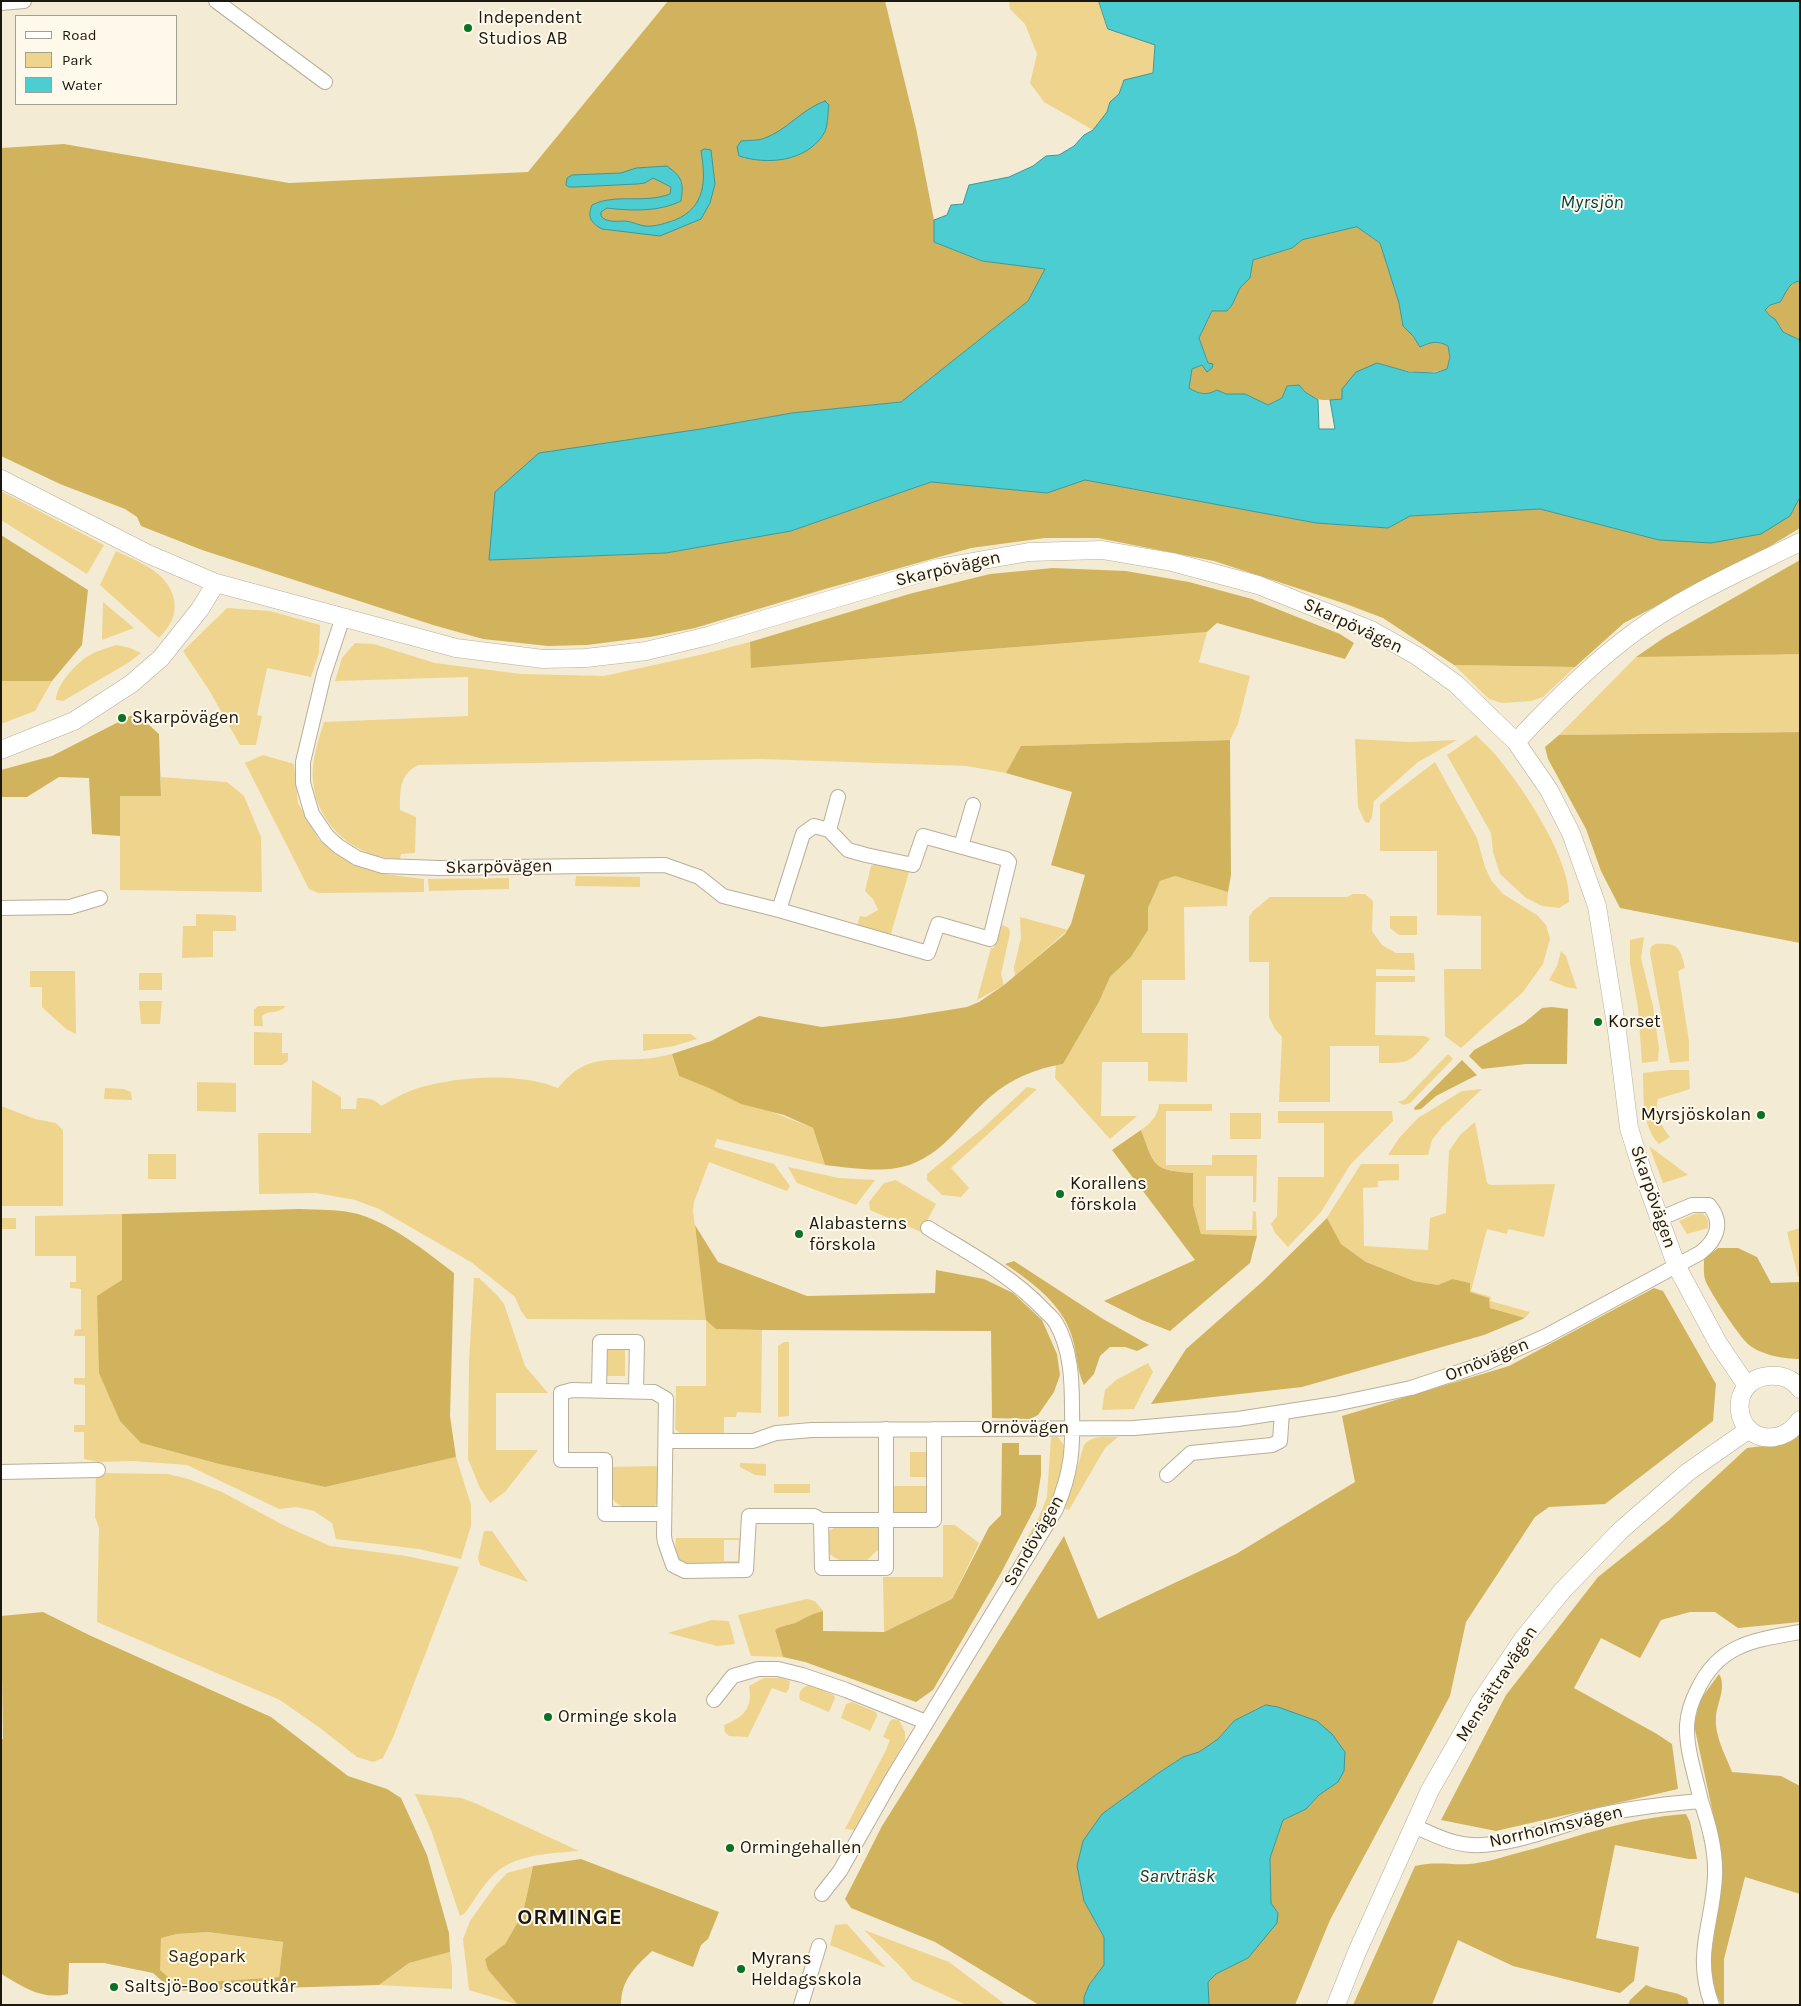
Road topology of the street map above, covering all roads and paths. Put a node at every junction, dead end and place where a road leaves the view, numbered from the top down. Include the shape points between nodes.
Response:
1 (24, 1) edge
2 (216, 1) edge
3 (1, 4) edge
4 (325, 82) dead end
5 (1, 479) edge
6 (1800, 542) edge
7 (216, 583) junction
8 (343, 617) junction
9 (1516, 742) junction
10 (1, 750) edge
11 (838, 797) dead end
12 (973, 805) dead end
13 (829, 830) junction
14 (961, 846) junction
15 (100, 898) dead end
16 (1, 908) edge
17 (778, 910) junction
18 (1659, 1219) junction
19 (928, 1228) dead end
20 (1677, 1267) junction
21 (1747, 1386) junction
22 (1800, 1389) edge
23 (599, 1390) junction
24 (636, 1391) junction
25 (1282, 1412) junction
26 (1800, 1420) edge
27 (1073, 1428) junction
28 (886, 1429) junction
29 (934, 1429) junction
30 (1748, 1430) junction
31 (666, 1441) junction
32 (98, 1470) dead end
33 (1, 1472) edge
34 (1167, 1475) dead end
35 (664, 1514) junction
36 (821, 1520) junction
37 (886, 1520) junction
38 (1800, 1632) edge
39 (714, 1700) dead end
40 (926, 1722) junction
41 (1701, 1800) junction
42 (1414, 1826) junction
43 (822, 1894) dead end
44 (819, 1946) dead end
45 (801, 2005) edge
46 (1336, 2005) edge
47 (1712, 2005) edge

1 - 3 street
2 - 4 street
5 - 7 street, Skarpövägen via 148,554
6 - 9 street via 1636,630 1564,692
7 - 8 street, Skarpövägen
7 - 10 street via 176,640 131,684 74,721
8 - 9 street, Skarpövägen via 456,648 543,659 586,658 646,651 708,636 938,568 1029,552 1102,550 1172,562 1258,585 1371,630 1417,656 1456,684
8 - 17 street, Skarpövägen via 324,674 303,762 303,783 312,814 338,846 357,858 383,866 666,865 699,877 723,896
9 - 18 street, Skarpövägen via 1549,790 1575,841 1598,906 1629,1128
11 - 13 street
12 - 14 street
13 - 14 street via 848,850 914,864 923,836
13 - 17 street via 814,826 803,834
14 - 17 street, Skarpövägen via 1009,862 990,939 938,924 928,953
15 - 16 street via 70,907
18 - 20 street, Skarpövägen
18 - 20 street, Ornövägen via 1702,1204 1709,1205 1717,1219 1718,1229 1709,1246
19 - 27 street, Sandövägen via 1007,1278 1032,1297 1055,1322 1069,1360
20 - 21 street, Skarpövägen via 1718,1343
20 - 25 street, Ornövägen via 1486,1364 1411,1388
21 - 22 street via 1758,1378 1774,1376 1791,1380
21 - 30 street via 1739,1404
23 - 24 street
23 - 24 street via 600,1342 637,1342
23 - 35 street via 561,1393 561,1460 605,1460 605,1514
24 - 31 street via 654,1392 666,1399
25 - 27 street, Ornövägen via 1134,1428
25 - 34 street via 1280,1441 1272,1445 1191,1453
26 - 30 street via 1790,1431 1777,1436 1762,1436
27 - 29 street, Ornövägen
27 - 40 street, Sandövägen via 1071,1466 1056,1509
28 - 29 street, Ornövägen
28 - 31 street, Ornövägen via 790,1431 753,1441
28 - 37 street
29 - 37 street via 934,1520
30 - 42 street, Mensättravägen via 1688,1472 1621,1530 1563,1590 1523,1639 1481,1701 1430,1790
31 - 35 street
32 - 33 street
35 - 36 street via 665,1542 673,1565 685,1571 746,1570 750,1516 814,1516
36 - 37 street
36 - 37 street via 822,1568 886,1568
38 - 41 street via 1734,1648 1703,1678 1690,1704 1687,1726
39 - 40 street via 733,1676 758,1669 778,1669 828,1684
40 - 43 street, Sandövägen via 840,1872
41 - 42 street, Norrholmsvägen via 1613,1812 1495,1843 1472,1845 1449,1841
41 - 47 street via 1714,1854 1715,1877 1702,1964
42 - 46 street, Mensättravägen
44 - 45 street

